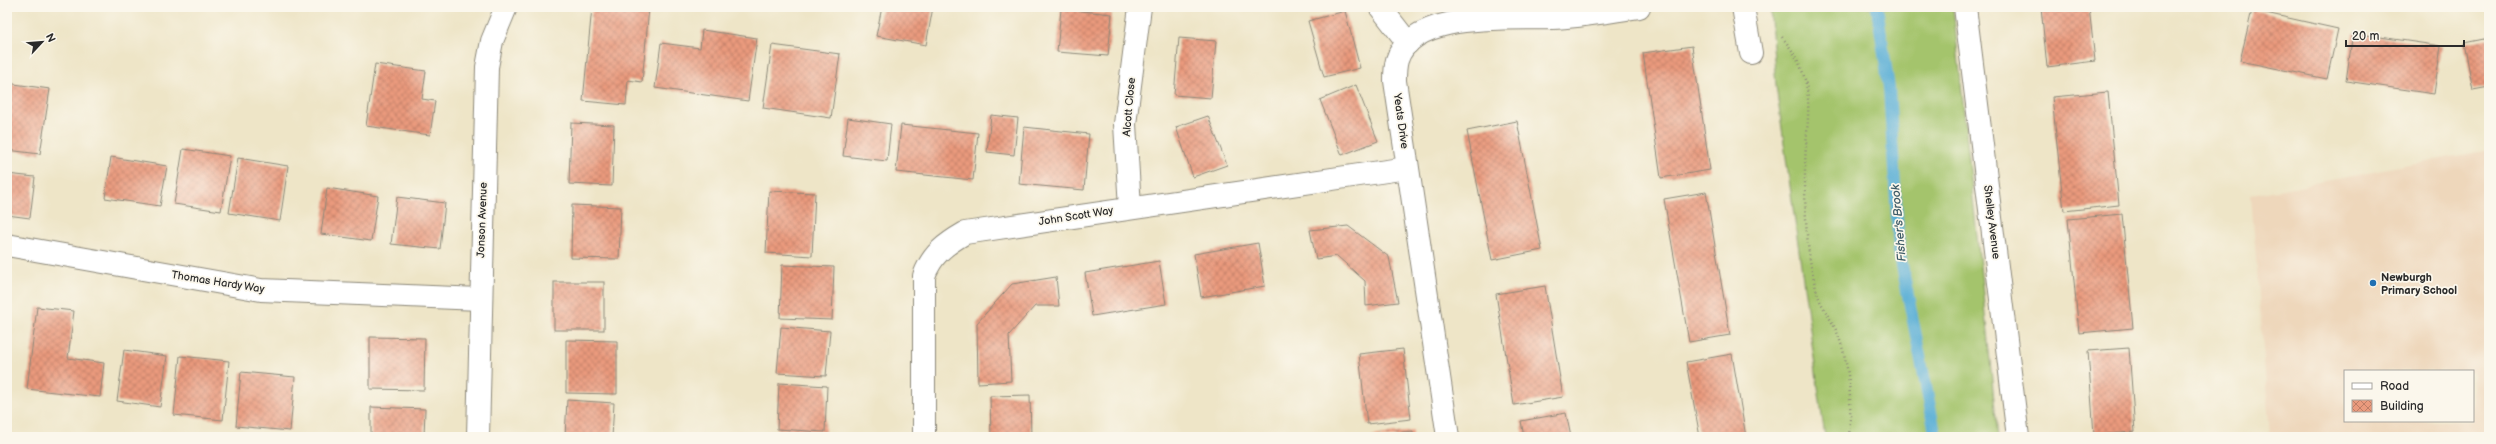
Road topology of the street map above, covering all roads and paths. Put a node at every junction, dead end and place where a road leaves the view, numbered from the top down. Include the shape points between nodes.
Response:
1 (506, 7) edge
2 (1140, 7) edge
3 (1380, 7) edge
4 (1640, 7) edge
5 (1743, 7) edge
6 (1965, 7) edge
7 (1747, 32) junction
8 (1408, 43) junction
9 (1751, 53) dead end
10 (1407, 168) junction
11 (1130, 208) junction
12 (7, 244) edge
13 (480, 299) junction
14 (478, 437) edge
15 (924, 437) edge
16 (1448, 437) edge
17 (1849, 437) edge
18 (2018, 437) edge

1 - 13 street, Jonson Avenue via 492,42 487,66
2 - 11 street, Alcott Close via 1125,124
3 - 8 street
4 - 8 street, Yeats Drive via 1554,18 1500,18 1448,24 1425,31
5 - 7 street
6 - 18 street, Shelley Avenue
7 - 9 street
7 - 17 path via 1767,30 1780,34 1796,54 1806,74 1810,105 1805,171 1809,247 1817,293 1836,331 1851,391
8 - 10 street, Yeats Drive via 1397,60 1395,82
10 - 11 street, John Scott Way
10 - 16 street, Yeats Drive
11 - 15 street, John Scott Way via 965,233 950,242 930,261 924,276
12 - 13 street, Thomas Hardy Way via 261,290
13 - 14 street, Jonson Avenue

